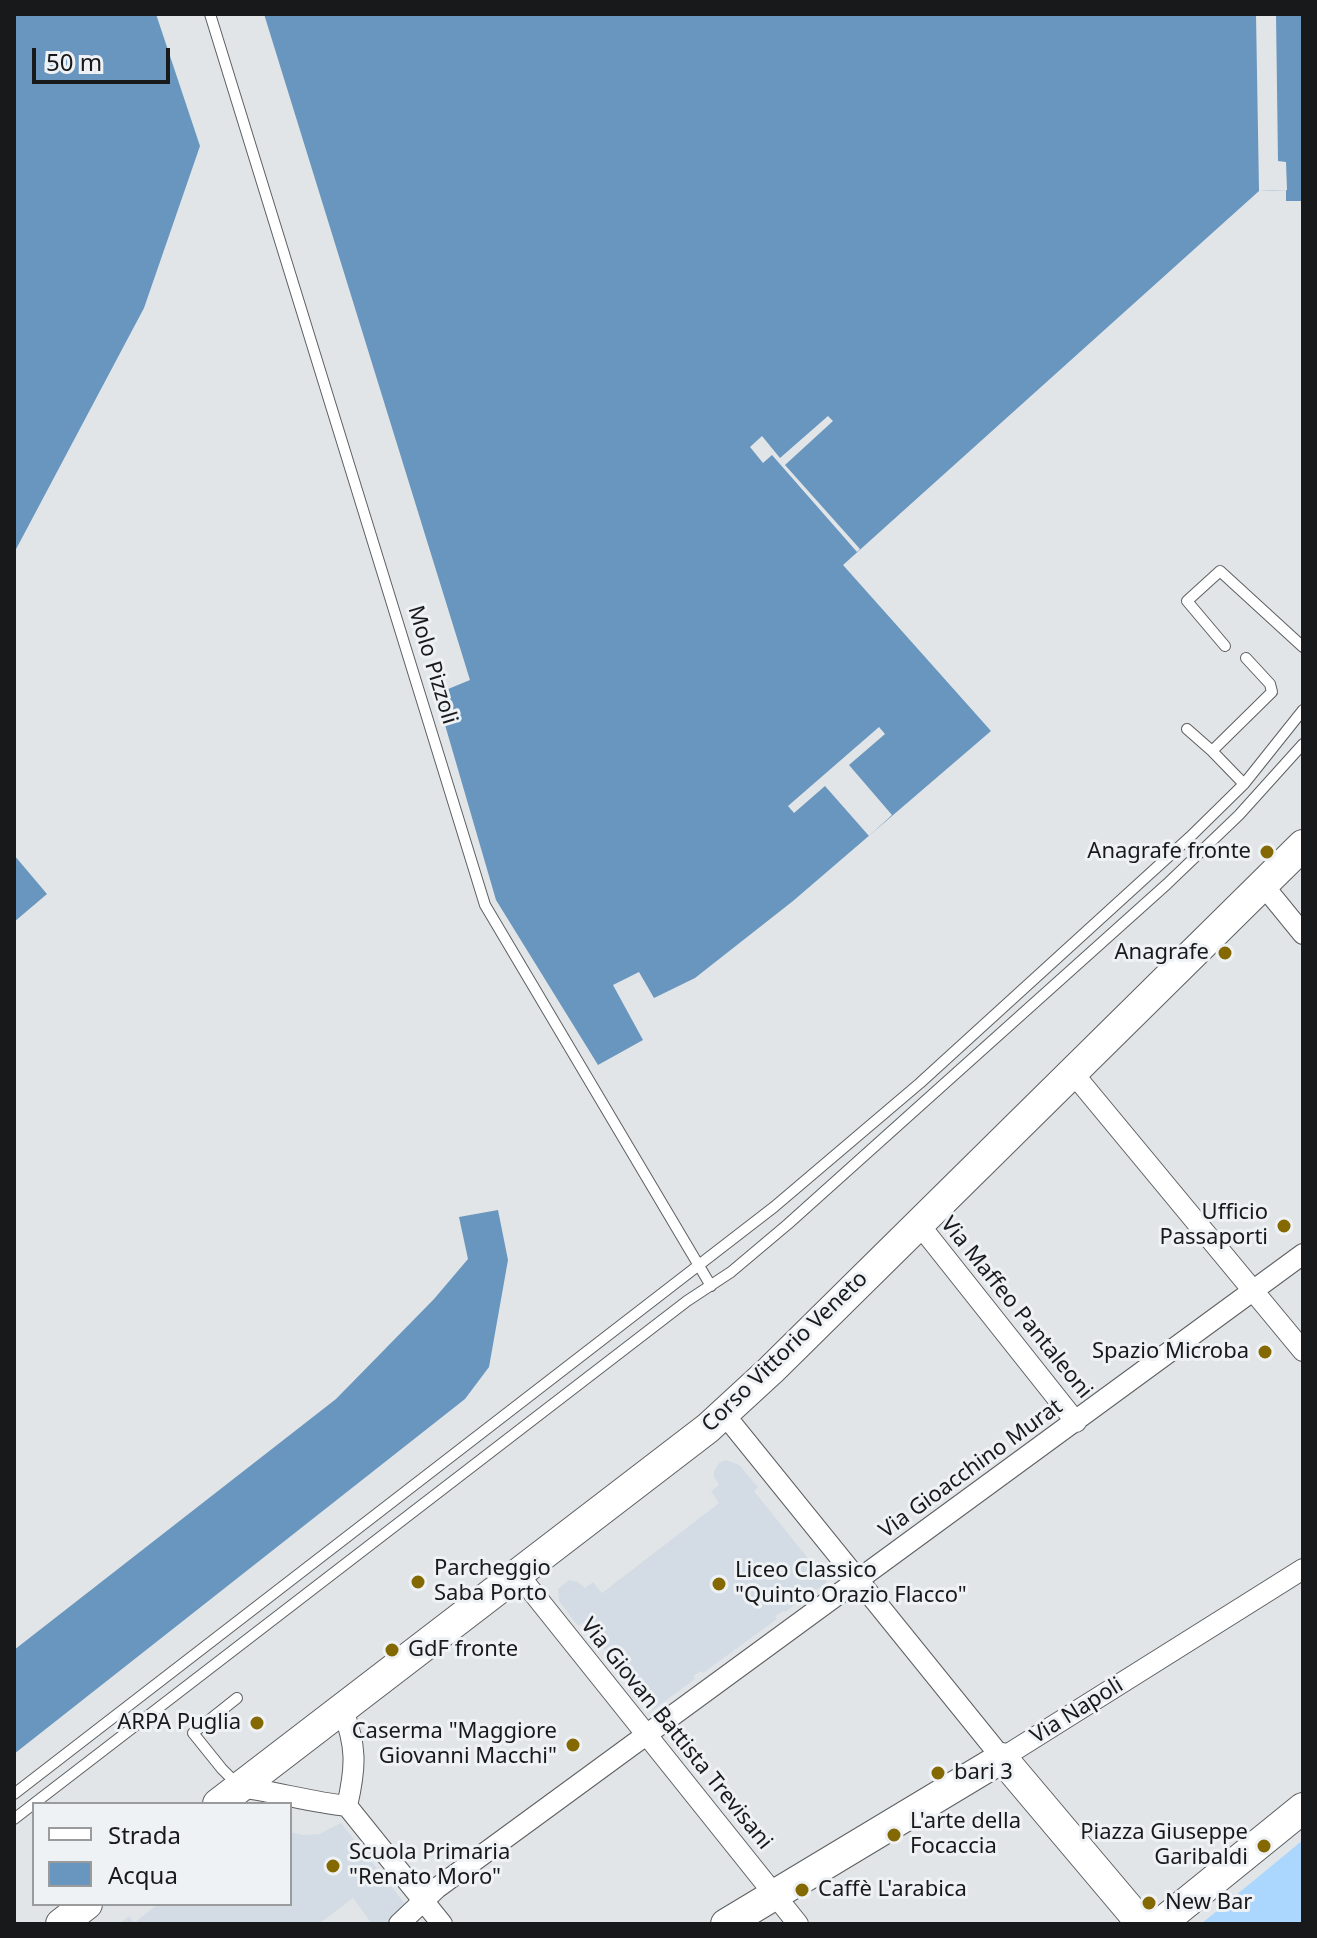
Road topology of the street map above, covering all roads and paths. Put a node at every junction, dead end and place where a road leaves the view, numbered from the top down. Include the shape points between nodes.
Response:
1 (210, 14) edge
2 (1225, 646) dead end
3 (1303, 647) edge
4 (1246, 658) dead end
5 (1303, 710) edge
6 (1187, 729) dead end
7 (1303, 744) edge
8 (1212, 751) junction
9 (1244, 784) junction
10 (1303, 845) edge
11 (1263, 885) junction
12 (1303, 911) edge
13 (1303, 934) edge
14 (1072, 1072) junction
15 (918, 1223) junction
16 (1303, 1254) edge
17 (700, 1267) junction
18 (711, 1286) junction
19 (1253, 1291) junction
20 (1303, 1351) edge
21 (724, 1414) junction
22 (1076, 1422) junction
23 (1303, 1569) edge
24 (518, 1574) junction
25 (857, 1582) junction
26 (237, 1698) dead end
27 (342, 1708) junction
28 (646, 1736) junction
29 (1002, 1758) junction
30 (14, 1794) edge
31 (229, 1796) edge
32 (36, 1802) edge
33 (32, 1805) edge
34 (347, 1806) junction
35 (1303, 1808) edge
36 (14, 1819) edge
37 (774, 1895) junction
38 (423, 1901) junction
39 (84, 1906) edge
40 (61, 1924) edge
41 (399, 1924) edge
42 (442, 1924) edge
43 (726, 1924) edge
44 (798, 1924) edge
45 (1142, 1924) edge
46 (1160, 1924) edge

1 - 17 lane, Molo Pizzoli via 485,905
2 - 3 lane via 1187,601 1220,571
4 - 8 lane via 1272,692
5 - 9 lane
6 - 8 lane
7 - 18 lane via 1167,884 788,1224
8 - 9 lane
9 - 17 lane via 920,1083
10 - 11 main road, Corso Vittorio Veneto
11 - 12 street
11 - 13 street
11 - 14 main road, Corso Vittorio Veneto
14 - 15 main road, Corso Vittorio Veneto
14 - 19 street
15 - 21 main road, Corso Vittorio Veneto
15 - 22 street, Via Maffeo Pantaleoni
16 - 19 street, Via Gioacchino Murat
17 - 18 lane, Molo Pizzoli
17 - 30 lane
18 - 32 lane
19 - 20 street
19 - 22 street, Via Gioacchino Murat
21 - 24 main road, Corso Vittorio Veneto
21 - 25 street
22 - 25 street, Via Gioacchino Murat
23 - 29 street, Via Napoli
24 - 27 main road, Corso Vittorio Veneto
24 - 28 street, Via Giovan Battista Trevisani
25 - 28 street, Via Gioacchino Murat
25 - 29 street
26 - 31 lane via 193,1733 222,1769
27 - 31 main road, Corso Vittorio Veneto
27 - 34 street via 354,1744
28 - 37 street, Via Giovan Battista Trevisani
28 - 38 street, Via Gioacchino Murat
29 - 37 main road, Via Napoli
29 - 45 main road
31 - 34 street via 279,1793
33 - 36 lane
34 - 38 street
35 - 46 main road
37 - 43 main road, Via Napoli
37 - 44 street, Via Giovan Battista Trevisani
38 - 41 street, Via Gioacchino Murat
38 - 42 street
39 - 40 main road

